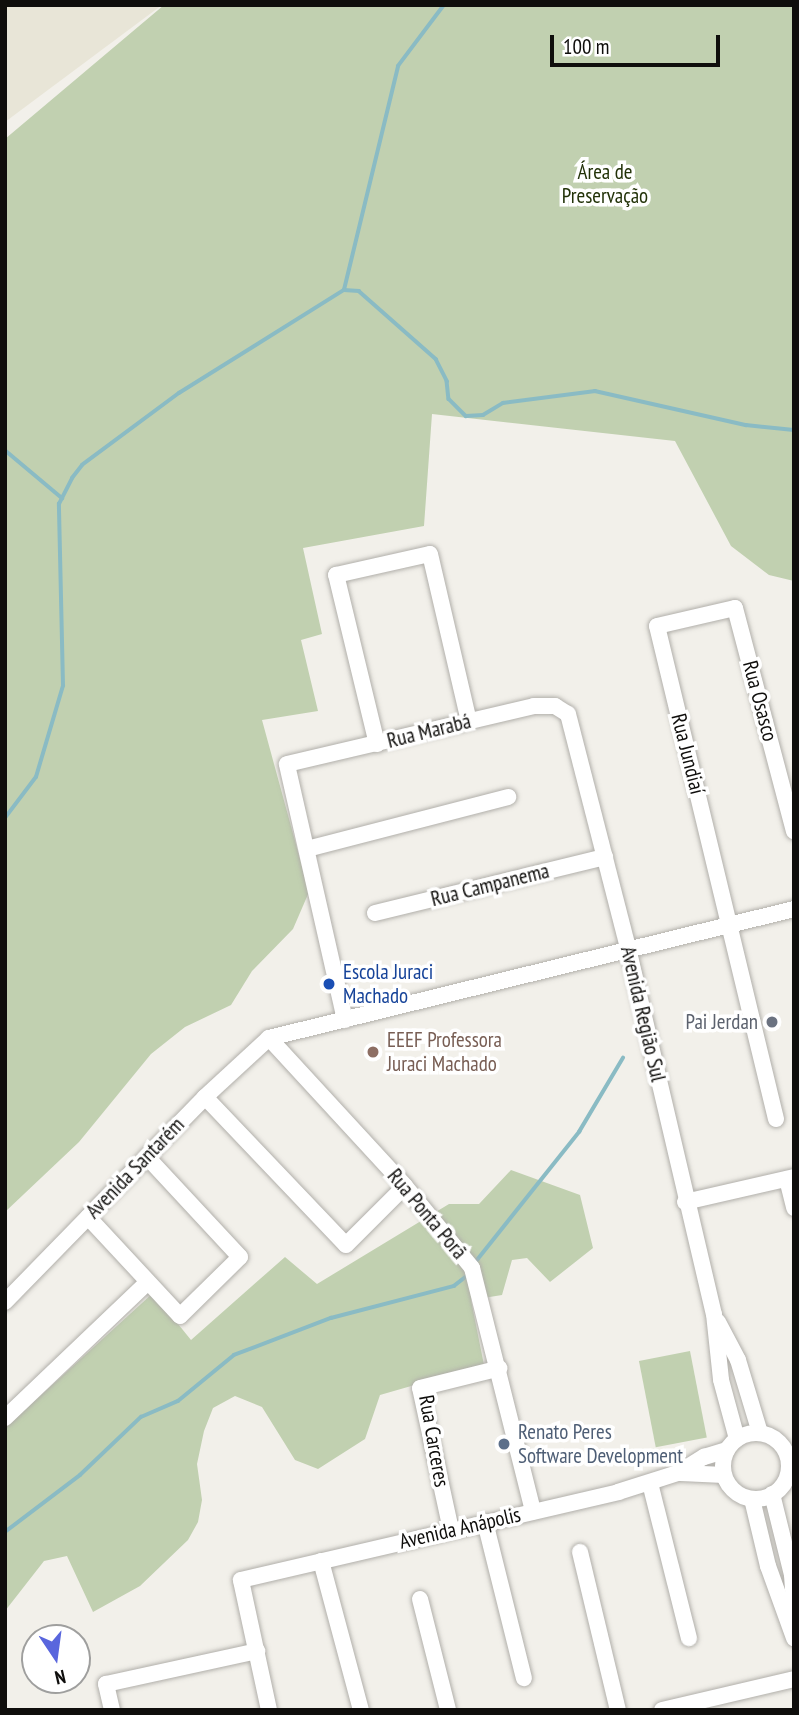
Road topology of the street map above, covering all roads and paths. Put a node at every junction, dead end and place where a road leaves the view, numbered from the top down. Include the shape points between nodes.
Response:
1 (698, 616) joint
2 (568, 714) joint
3 (469, 721) junction
4 (377, 744) junction
5 (508, 797) dead end
6 (794, 831) edge
7 (306, 849) junction
8 (605, 857) junction
9 (794, 909) edge
10 (375, 913) dead end
11 (730, 924) junction
12 (628, 948) junction
13 (345, 1020) junction
14 (269, 1038) junction
15 (205, 1097) junction
16 (776, 1119) dead end
17 (147, 1157) junction
18 (790, 1178) edge
19 (405, 1186) junction
20 (685, 1202) junction
21 (794, 1208) edge
22 (88, 1217) junction
23 (148, 1282) junction
24 (5, 1302) edge
25 (714, 1314) junction
26 (500, 1368) junction
27 (5, 1418) edge
28 (760, 1433) junction
29 (732, 1444) junction
30 (788, 1446) edge
31 (791, 1467) edge
32 (678, 1473) junction
33 (724, 1475) junction
34 (650, 1483) junction
35 (772, 1494) junction
36 (752, 1499) junction
37 (533, 1511) junction
38 (485, 1522) junction
39 (451, 1530) junction
40 (580, 1552) dead end
41 (321, 1561) junction
42 (420, 1599) dead end
43 (794, 1603) edge
44 (689, 1638) dead end
45 (794, 1638) edge
46 (257, 1651) junction
47 (524, 1678) dead end
48 (794, 1679) edge
49 (112, 1710) edge
50 (269, 1710) edge
51 (360, 1710) edge
52 (448, 1710) edge
53 (618, 1710) edge
54 (662, 1710) edge

1 - 6 street, Rua Osasco via 735,608
1 - 11 street, Rua Jundiaí via 657,626
2 - 3 street, Rua Marabá via 555,706 534,706
2 - 8 street, Avenida Região Sul
3 - 4 street, Rua Marabá
3 - 4 street via 430,554 336,575
4 - 7 street, Rua Marabá via 287,764
5 - 7 street
7 - 13 street
8 - 10 street, Rua Campanema
8 - 12 street, Avenida Região Sul
9 - 11 street
11 - 12 street
11 - 16 street
12 - 13 street
12 - 20 street, Avenida Região Sul
13 - 14 street
14 - 15 street, Avenida Santarém
14 - 19 street, Rua Ponta Porã
15 - 17 street, Avenida Santarém
15 - 19 street via 346,1245
17 - 22 street, Avenida Santarém
17 - 23 street via 240,1257 180,1316
18 - 20 street
18 - 21 street
19 - 26 street, Rua Ponta Porã via 472,1268
20 - 25 street, Avenida Região Sul
22 - 23 street
22 - 24 street, Avenida Santarém
23 - 27 street
25 - 28 street, Avenida Região Sul via 738,1360
25 - 29 street, Avenida Região Sul
26 - 37 street, Rua Ponta Porã
26 - 39 street, Rua Carceres via 421,1388
28 - 29 street
28 - 30 street
29 - 32 street, Avenida Anápolis
29 - 33 street
30 - 31 street
31 - 35 street
32 - 33 street, Avenida Anápolis
32 - 34 street, Avenida Anápolis
33 - 36 street via 736,1492
34 - 37 street, Avenida Anápolis
34 - 44 street
35 - 36 street
35 - 43 street via 792,1575
36 - 45 street via 768,1566
37 - 38 street, Avenida Anápolis
38 - 39 street, Avenida Anápolis
38 - 47 street
39 - 41 street, Avenida Anápolis
40 - 53 street
41 - 46 street, Avenida Anápolis via 241,1580
41 - 51 street
42 - 52 street
46 - 49 street via 106,1684
46 - 50 street
48 - 54 street

